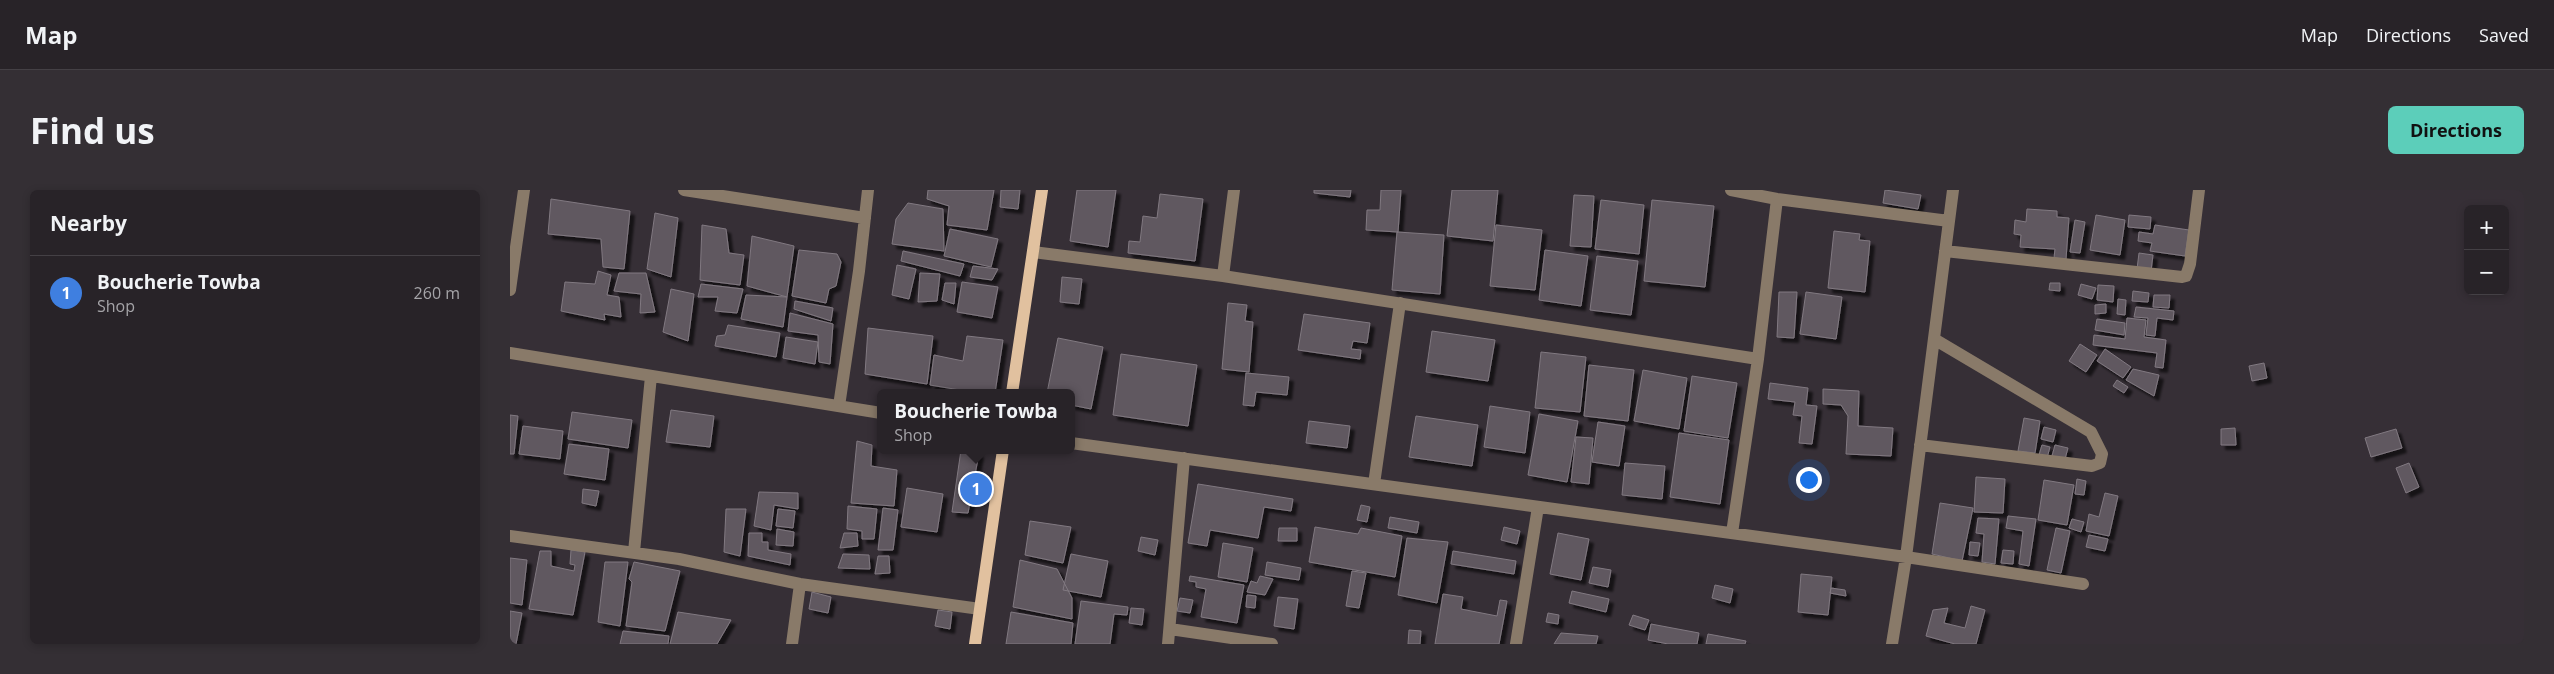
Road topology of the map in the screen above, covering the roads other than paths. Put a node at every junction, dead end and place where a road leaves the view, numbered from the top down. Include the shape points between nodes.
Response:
1 (524, 190) edge
2 (684, 190) edge
3 (868, 190) edge
4 (1042, 190) edge
5 (1234, 190) edge
6 (1730, 190) edge
7 (1953, 190) edge
8 (2200, 190) edge
9 (1777, 199) junction
10 (865, 218) junction
11 (1949, 221) junction
12 (1945, 251) junction
13 (1033, 252) junction
14 (1223, 276) junction
15 (510, 290) edge
16 (1400, 303) junction
17 (1934, 339) junction
18 (510, 353) edge
19 (1758, 359) junction
20 (651, 376) junction
21 (1013, 389) edge
22 (839, 406) junction
23 (877, 412) edge
24 (1075, 444) edge
25 (1920, 445) junction
26 (1002, 454) edge
27 (1184, 458) junction
28 (1374, 484) junction
29 (1538, 507) junction
30 (1732, 533) junction
31 (510, 536) edge
32 (634, 552) junction
33 (1906, 558) junction
34 (800, 584) junction
35 (2082, 584) dead end
36 (980, 610) junction
37 (1170, 629) junction
38 (792, 644) edge
39 (975, 644) edge
40 (1168, 644) edge
41 (1272, 644) edge
42 (1516, 644) edge
43 (1892, 644) edge

1 - 15 street
2 - 10 street
3 - 10 street
4 - 13 main road
5 - 14 street
6 - 9 street
7 - 11 street
8 - 12 street via 2190,264 2186,276 2182,277
9 - 11 street
9 - 19 street
10 - 22 street
11 - 12 street
12 - 17 street
13 - 14 street
13 - 21 main road
14 - 16 street
16 - 19 street
16 - 28 street
17 - 25 street
17 - 25 street via 2091,432 2102,454 2100,463 2092,466
18 - 20 street
19 - 30 street
20 - 22 street
20 - 32 street
22 - 23 street
24 - 27 street
25 - 33 street
26 - 36 main road
27 - 28 street
27 - 37 street
28 - 29 street
29 - 30 street
29 - 42 street
30 - 33 street
31 - 32 street
32 - 34 street via 679,558
33 - 35 street
33 - 43 street
34 - 36 street
34 - 38 street
36 - 39 main road
37 - 40 street
37 - 41 street

